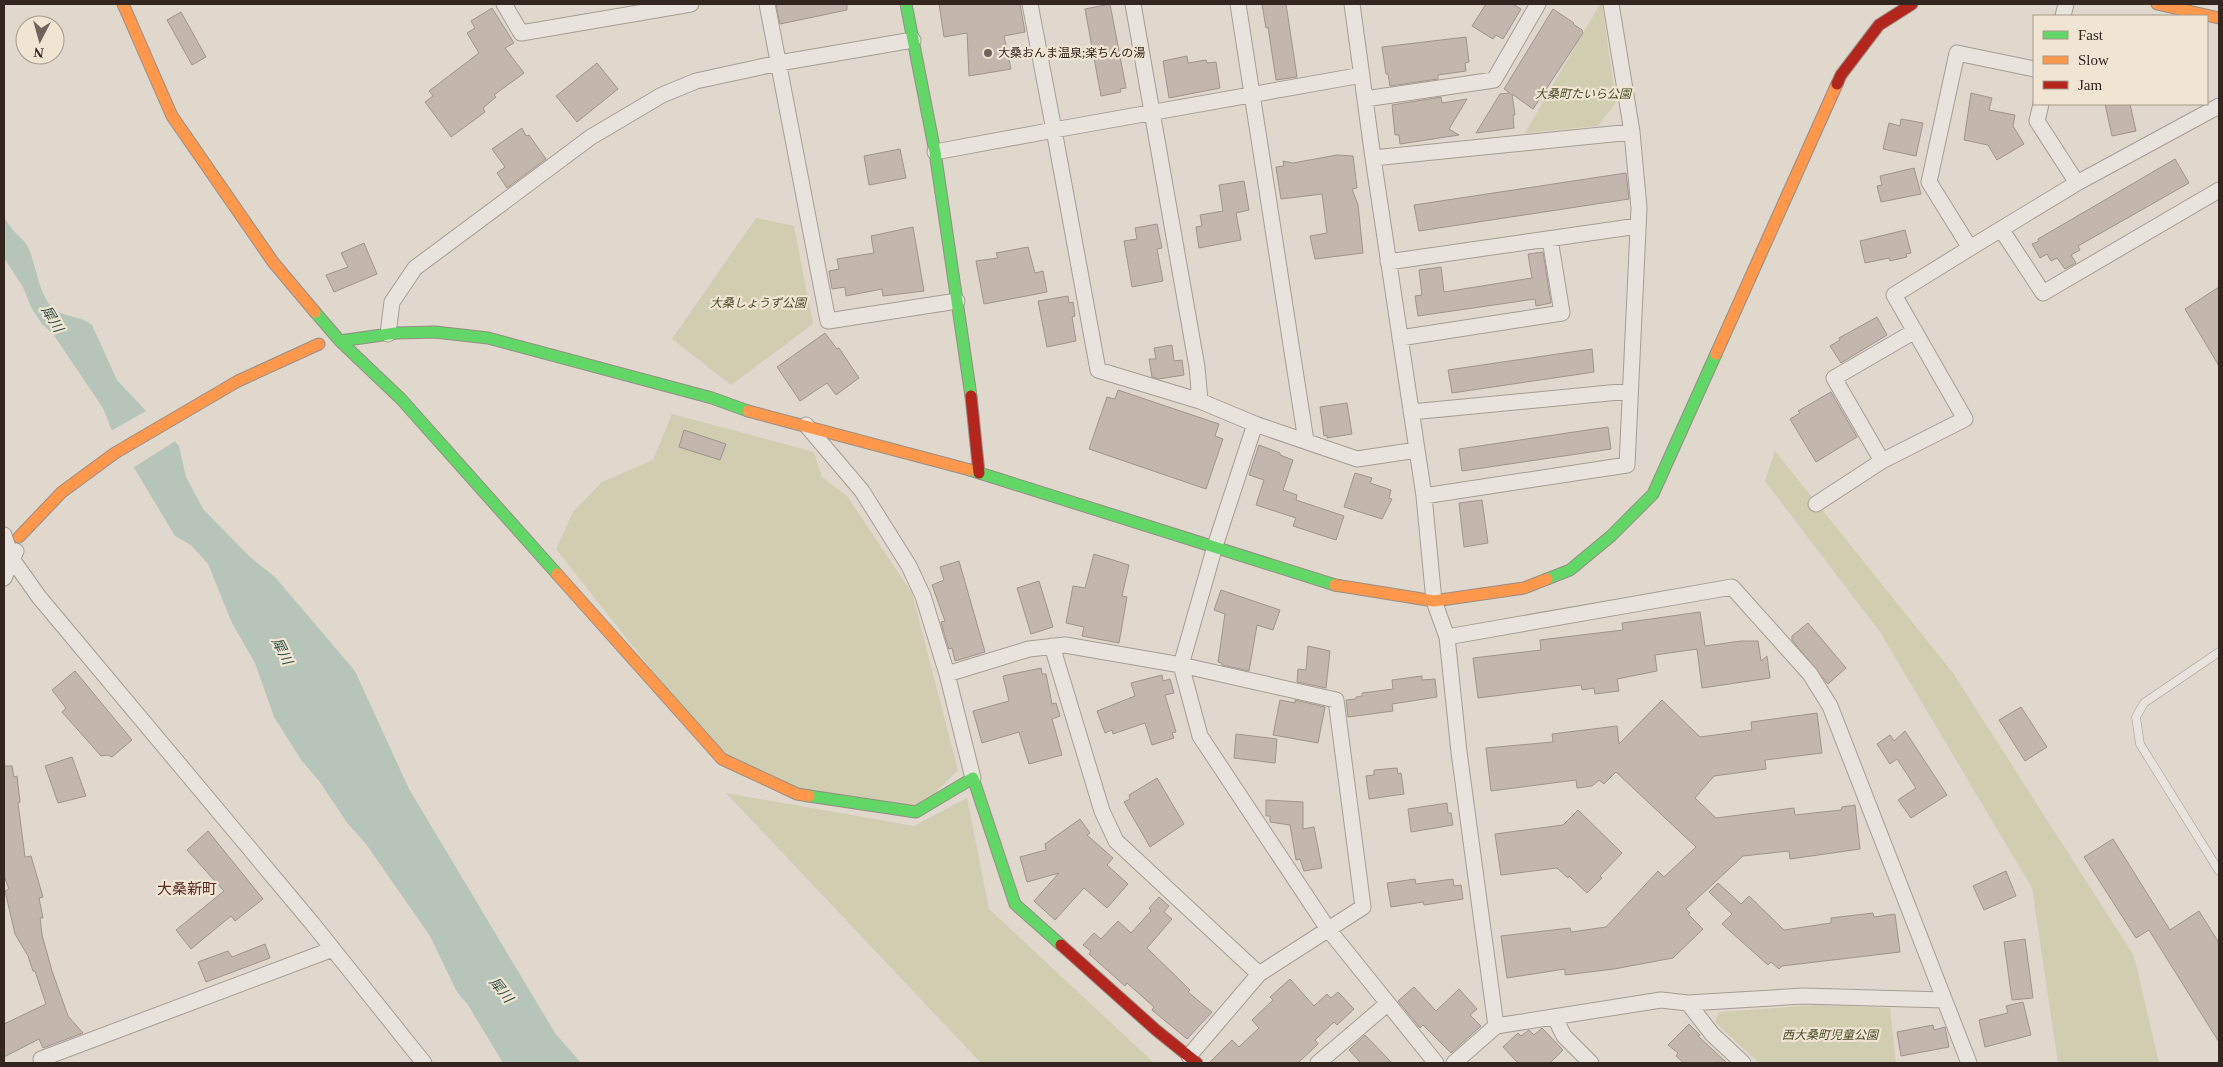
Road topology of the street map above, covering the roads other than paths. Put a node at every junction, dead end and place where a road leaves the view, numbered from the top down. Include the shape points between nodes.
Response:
1 (123, 4) edge
2 (504, 4) edge
3 (691, 4) edge
4 (768, 4) edge
5 (906, 4) edge
6 (1030, 4) edge
7 (1133, 4) edge
8 (1238, 4) edge
9 (1352, 4) edge
10 (1538, 4) edge
11 (1611, 4) edge
12 (1912, 4) edge
13 (2157, 4) edge
14 (2206, 15) edge
15 (913, 40) junction
16 (779, 63) junction
17 (2033, 69) edge
18 (1362, 75) junction
19 (1252, 94) junction
20 (1365, 99) junction
21 (2041, 105) edge
22 (2219, 106) edge
23 (1152, 112) junction
24 (1054, 130) junction
25 (1632, 132) junction
26 (935, 152) junction
27 (1373, 158) junction
28 (2077, 183) junction
29 (2219, 190) edge
30 (1638, 226) junction
31 (2001, 230) junction
32 (1550, 239) junction
33 (1970, 248) junction
34 (1388, 262) junction
35 (957, 301) junction
36 (1915, 331) junction
37 (388, 334) junction
38 (1400, 338) junction
39 (340, 341) junction
40 (320, 344) joint
41 (1630, 390) junction
42 (1200, 402) junction
43 (1411, 412) junction
44 (1255, 424) junction
45 (806, 425) junction
46 (1306, 442) junction
47 (1417, 450) junction
48 (1882, 461) junction
49 (979, 473) junction
50 (1424, 496) junction
51 (1816, 504) dead end
52 (11, 536) edge
53 (1215, 546) junction
54 (12, 559) junction
55 (4, 578) edge
56 (1434, 601) junction
57 (1447, 637) junction
58 (1052, 646) junction
59 (2219, 652) edge
60 (1180, 665) junction
61 (947, 674) junction
62 (974, 778) junction
63 (2219, 871) edge
64 (1328, 929) junction
65 (333, 949) junction
66 (1259, 974) junction
67 (1944, 1000) junction
68 (1688, 1003) junction
69 (1386, 1004) junction
70 (1554, 1018) junction
71 (1496, 1026) junction
72 (1193, 1060) edge
73 (42, 1063) edge
74 (424, 1063) edge
75 (1318, 1063) edge
76 (1436, 1063) edge
77 (1454, 1063) edge
78 (1591, 1063) edge
79 (1743, 1063) edge
80 (1969, 1063) edge

1 - 39 street via 172,116 273,262
2 - 3 street via 521,33
4 - 16 street
5 - 15 street
6 - 24 street
7 - 23 street
8 - 19 street
9 - 18 street
10 - 20 street via 1494,80
11 - 25 street
12 - 56 street via 1879,25 1841,75 1653,494 1611,536 1570,570 1524,588
13 - 14 street
15 - 16 street
15 - 26 street
16 - 35 street via 828,321
16 - 37 street via 696,81 662,95 591,138 415,268 392,302
17 - 33 street via 1957,53 1929,182
18 - 19 street
18 - 20 street
19 - 23 street
19 - 46 street
20 - 27 street
21 - 28 street via 2037,121
22 - 28 street
23 - 24 street
23 - 42 street via 1197,367
24 - 26 street
24 - 42 street via 1098,370
25 - 27 street
25 - 30 street
26 - 35 street
27 - 34 street
28 - 31 street
29 - 31 street via 2043,293
30 - 32 street
30 - 41 street
31 - 33 street
32 - 34 street
32 - 38 street via 1562,313
33 - 36 street via 1894,295
34 - 38 street
35 - 49 street
36 - 48 street via 1834,378
36 - 48 street via 1965,419
37 - 39 street
37 - 45 street via 435,332 488,338
38 - 43 street
39 - 40 street
39 - 62 street via 402,399 722,759 797,794 916,812
40 - 52 street via 238,381 164,423 84,475
41 - 43 street
41 - 50 street via 1627,465
42 - 44 street
43 - 47 street
44 - 46 street
44 - 53 street
45 - 49 street
45 - 61 street via 862,491 909,566 923,596
46 - 47 street via 1357,459
47 - 50 street
48 - 51 street
49 - 53 street
50 - 56 street
52 - 54 street
53 - 56 street via 1339,586
53 - 60 street
54 - 55 street
54 - 65 street via 39,597
56 - 57 street
57 - 67 street via 1732,587 1810,674 1830,706
57 - 71 street
58 - 60 street via 1065,645
58 - 61 street via 1029,649
58 - 66 street via 1102,811 1116,840
59 - 63 lane via 2144,703 2136,717 2140,744
60 - 64 street via 1200,736
60 - 64 street via 1336,700 1363,907
61 - 62 street
62 - 72 street via 1015,904
64 - 66 street
64 - 69 street
65 - 73 street via 41,1059
65 - 74 street
66 - 72 street
67 - 68 street via 1803,996
67 - 80 street
68 - 70 street via 1661,1000
68 - 79 street via 1712,1034
69 - 75 street
69 - 76 street
70 - 71 street
70 - 78 street via 1564,1036
71 - 77 street

